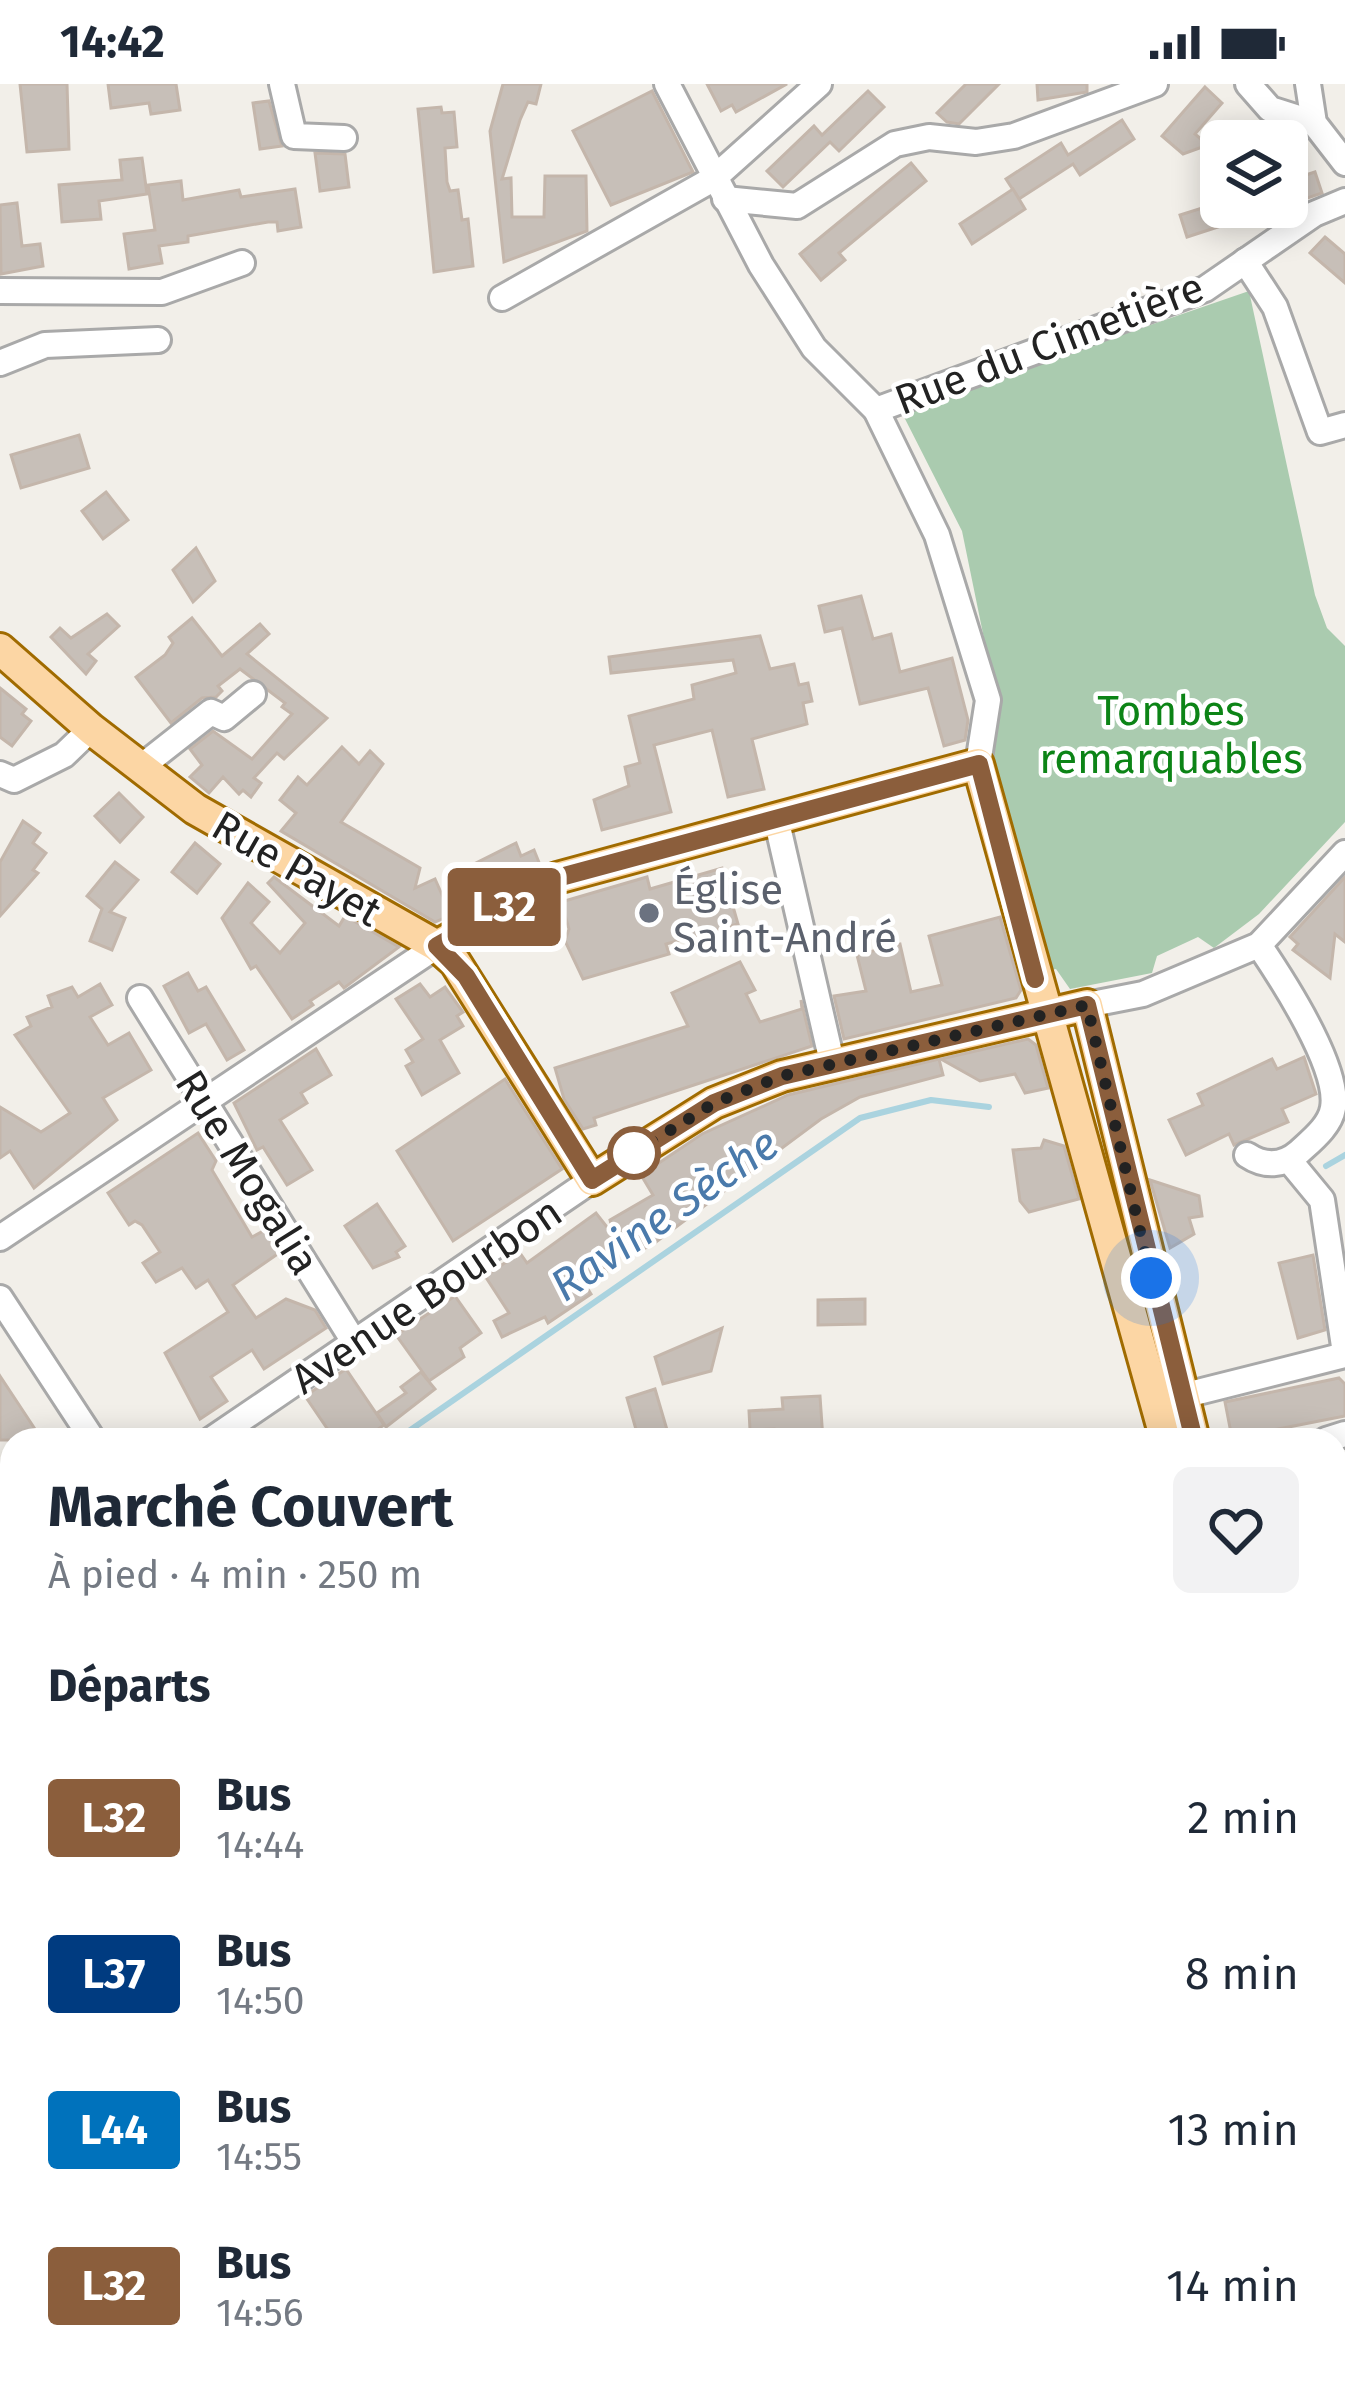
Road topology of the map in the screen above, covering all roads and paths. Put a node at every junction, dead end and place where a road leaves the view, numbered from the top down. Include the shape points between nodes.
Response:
1 (282, 84) edge
2 (667, 84) edge
3 (819, 84) edge
4 (1152, 84) edge
5 (1248, 84) edge
6 (1308, 84) edge
7 (1314, 123) junction
8 (344, 138) dead end
9 (1345, 163) edge
10 (719, 189) junction
11 (1345, 201) edge
12 (1245, 261) junction
13 (242, 263) dead end
14 (0, 291) edge
15 (502, 298) dead end
16 (158, 340) dead end
17 (0, 363) edge
18 (876, 410) junction
19 (1345, 425) edge
20 (0, 649) edge
21 (253, 694) dead end
22 (91, 729) junction
23 (979, 764) junction
24 (126, 765) junction
25 (5, 782) edge
26 (776, 818) junction
27 (1345, 854) edge
28 (1259, 945) junction
29 (437, 946) junction
30 (140, 998) dead end
31 (1087, 1005) junction
32 (1047, 1012) junction
33 (832, 1062) junction
34 (1339, 1083) edge
35 (205, 1102) junction
36 (1247, 1155) dead end
37 (1289, 1160) junction
38 (592, 1180) junction
39 (1334, 1195) edge
40 (0, 1238) edge
41 (0, 1298) edge
42 (356, 1345) junction
43 (1345, 1354) edge
44 (1182, 1396) junction
45 (85, 1428) edge
46 (229, 1428) edge
47 (1163, 1428) edge
48 (1191, 1428) edge

1 - 8 street via 294,136
2 - 10 street
3 - 10 street
4 - 10 street via 1014,136 895,144 797,206
5 - 7 street via 1270,109
6 - 7 street
7 - 9 street
10 - 15 street
10 - 18 street via 814,348
11 - 12 street, Rue du Cimetière
12 - 18 street, Rue du Cimetière via 1205,289
12 - 19 street via 1275,307 1321,432
13 - 14 street via 161,292
16 - 17 street via 45,345
18 - 23 street via 938,536 972,635 988,700
20 - 22 main road, Rue Payet
21 - 24 street via 224,718 211,712
22 - 24 main road, Rue Payet
22 - 25 street via 64,755
23 - 26 main road
23 - 32 main road
24 - 29 main road, Rue Payet
26 - 29 main road via 557,878
26 - 33 street
27 - 28 street
28 - 31 street via 1143,994
28 - 34 street
29 - 35 street
29 - 38 main road, Rue Payet via 466,976
30 - 35 street, Rue Mogalia
31 - 32 main road, Avenue Bourbon
31 - 44 main road
32 - 33 main road, Avenue Bourbon
32 - 47 main road
33 - 38 main road, Avenue Bourbon via 714,1103
34 - 37 street via 1317,1136
35 - 40 street
35 - 42 street, Rue Mogalia
36 - 37 street via 1264,1164
37 - 39 street
38 - 42 street, Avenue Bourbon
39 - 43 street
41 - 45 street
42 - 46 street, Avenue Bourbon
43 - 44 street
44 - 48 main road

